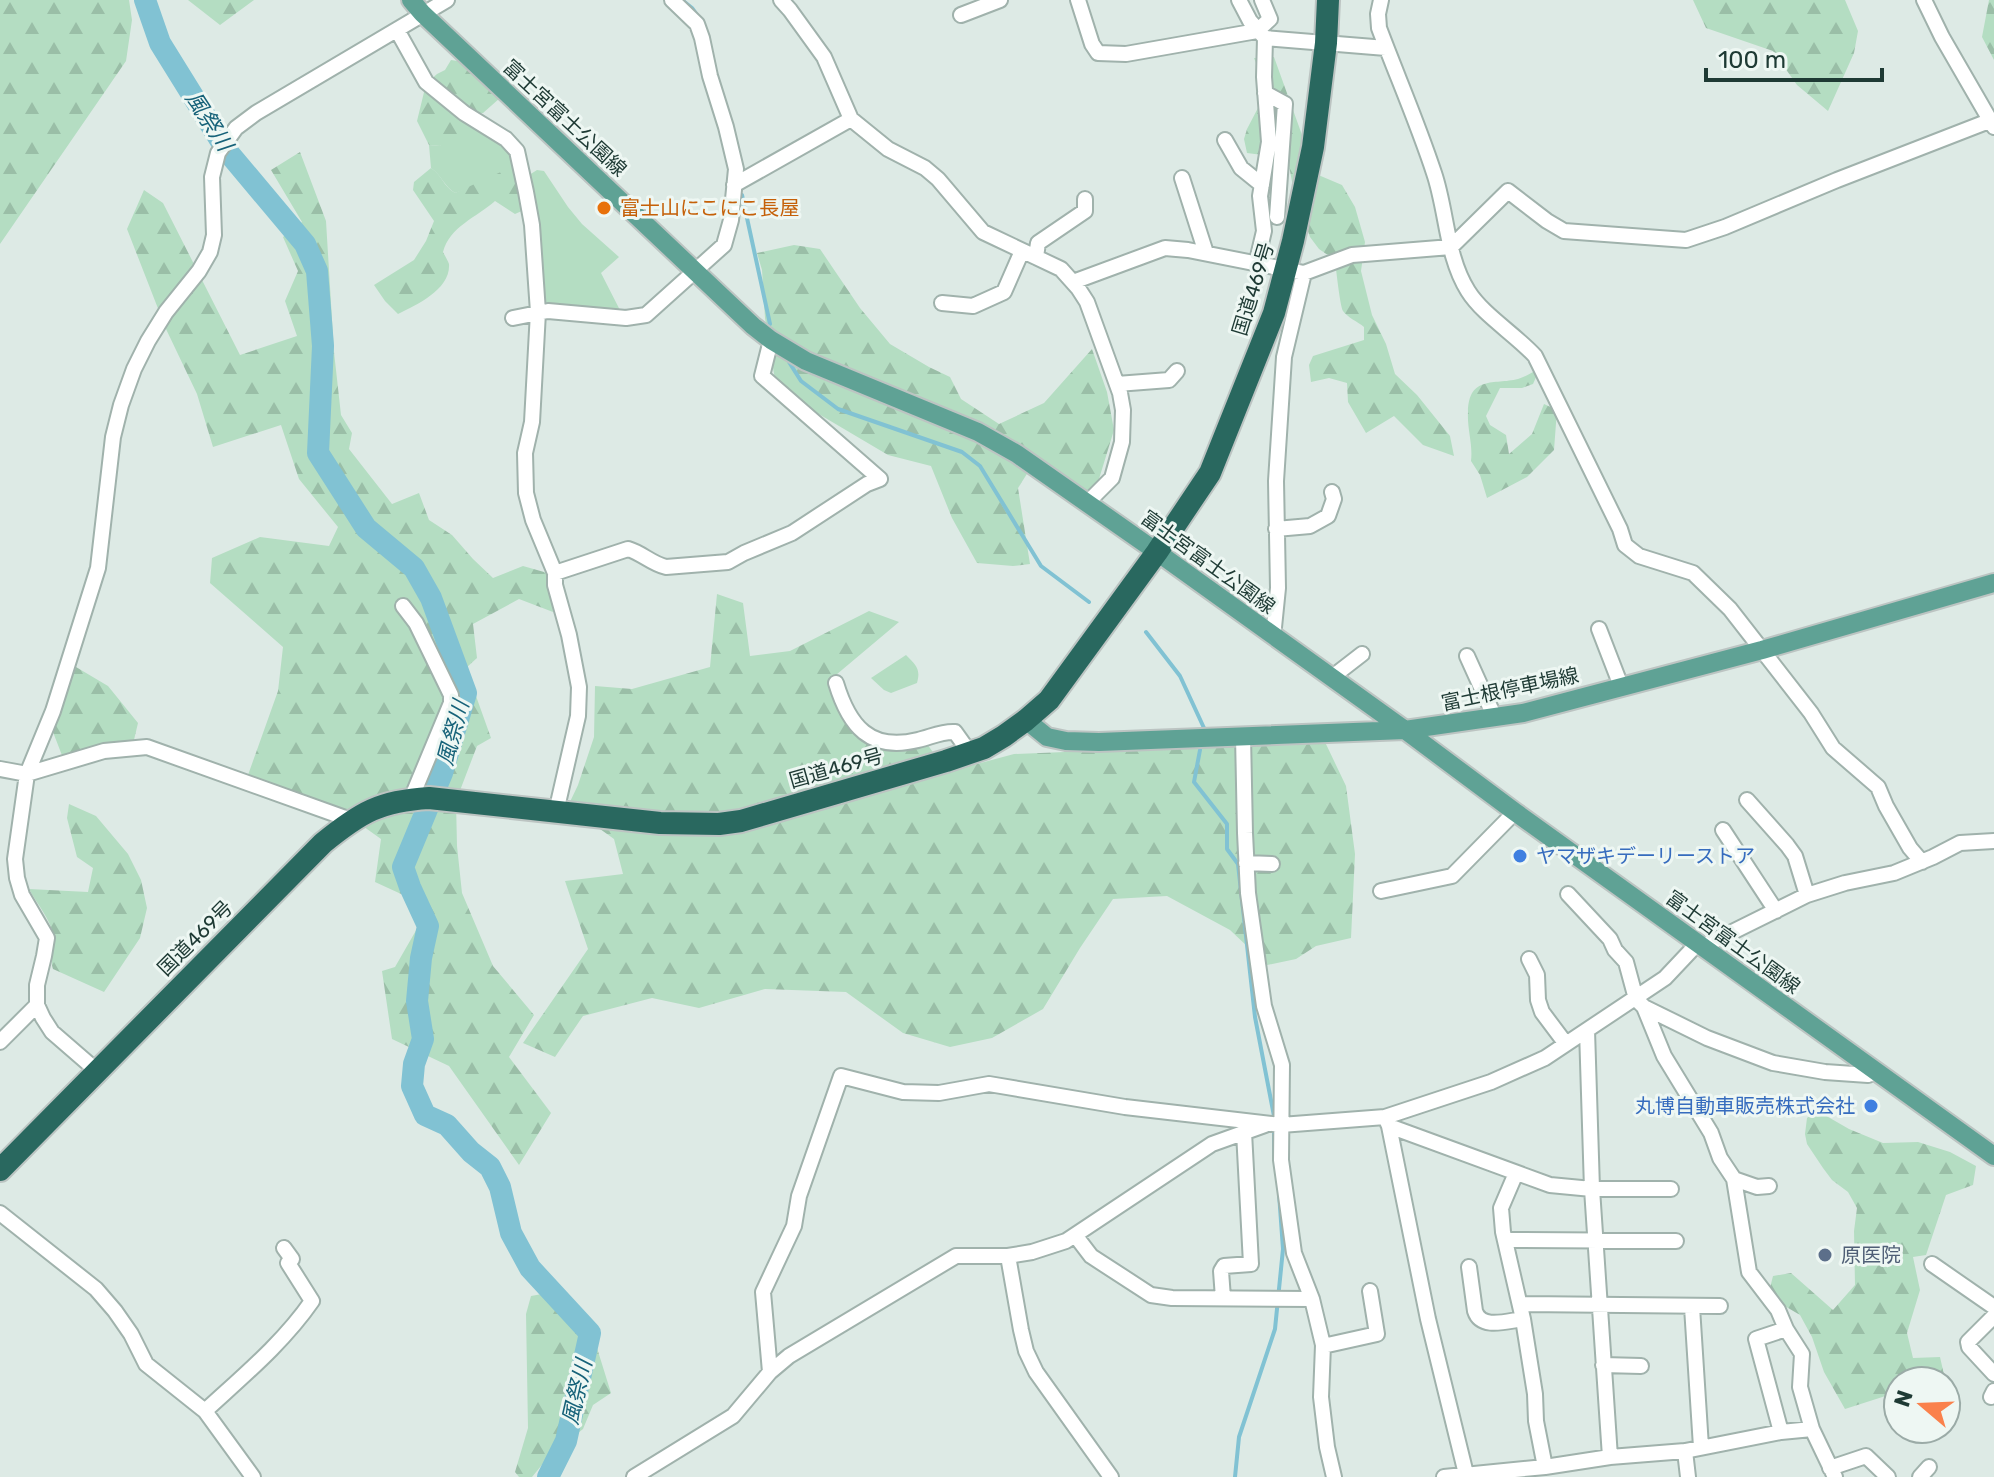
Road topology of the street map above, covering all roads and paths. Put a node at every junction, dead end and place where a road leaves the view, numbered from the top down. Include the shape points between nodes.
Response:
1 (447, 0) edge
2 (672, 0) edge
3 (1000, 0) edge
4 (1078, 0) edge
5 (1239, 0) edge
6 (1262, 0) edge
7 (1328, 0) edge
8 (1381, 0) edge
9 (1924, 0) edge
10 (790, 3) edge
11 (417, 7) edge
12 (961, 15) dead end
13 (397, 30) junction
14 (1261, 34) junction
15 (1326, 43) junction
16 (1386, 48) junction
17 (1265, 93) junction
18 (851, 119) junction
19 (1992, 124) edge
20 (1225, 140) dead end
21 (1182, 178) dead end
22 (734, 185) junction
23 (1262, 185) junction
24 (1085, 199) dead end
25 (1277, 217) dead end
26 (1451, 247) junction
27 (1022, 251) junction
28 (1206, 253) junction
29 (1036, 257) junction
30 (1256, 265) junction
31 (1295, 271) junction
32 (695, 272) junction
33 (1073, 282) junction
34 (942, 303) dead end
35 (538, 312) junction
36 (513, 318) dead end
37 (771, 340) junction
38 (1177, 371) dead end
39 (1117, 384) junction
40 (1332, 492) dead end
41 (1087, 503) junction
42 (1276, 529) junction
43 (1157, 552) junction
44 (555, 573) junction
45 (1994, 583) edge
46 (403, 606) dead end
47 (1599, 629) dead end
48 (1273, 637) junction
49 (1762, 650) junction
50 (1362, 654) dead end
51 (1467, 656) dead end
52 (1331, 678) junction
53 (836, 683) dead end
54 (1621, 686) junction
55 (1495, 718) junction
56 (1026, 720) junction
57 (1405, 730) junction
58 (1243, 736) junction
59 (970, 753) junction
60 (0, 769) edge
61 (27, 774) junction
62 (411, 799) junction
63 (1747, 800) dead end
64 (556, 812) junction
65 (1515, 812) junction
66 (351, 820) junction
67 (1723, 830) dead end
68 (1994, 841) edge
69 (1922, 862) junction
70 (1246, 863) junction
71 (1272, 864) dead end
72 (1381, 891) dead end
73 (1568, 894) dead end
74 (1807, 895) junction
75 (1776, 911) junction
76 (1700, 945) junction
77 (1529, 959) dead end
78 (1640, 1003) junction
79 (37, 1005) junction
80 (1587, 1030) junction
81 (0, 1042) edge
82 (1566, 1044) junction
83 (97, 1071) junction
84 (1875, 1072) junction
85 (1387, 1121) junction
86 (1275, 1124) junction
87 (1244, 1132) junction
88 (1994, 1156) edge
89 (0, 1170) edge
90 (1516, 1173) junction
91 (1734, 1179) junction
92 (1769, 1186) dead end
93 (1592, 1189) junction
94 (1671, 1189) dead end
95 (0, 1213) edge
96 (1075, 1235) junction
97 (1506, 1240) junction
98 (1595, 1241) junction
99 (1676, 1241) dead end
100 (284, 1248) dead end
101 (1008, 1256) junction
102 (1932, 1264) dead end
103 (1469, 1267) dead end
104 (1370, 1291) dead end
105 (1223, 1298) junction
106 (1312, 1299) junction
107 (1599, 1304) junction
108 (1720, 1306) dead end
109 (1692, 1307) junction
110 (1994, 1307) edge
111 (1522, 1311) junction
112 (1994, 1316) edge
113 (1786, 1329) junction
114 (1323, 1346) junction
115 (1603, 1365) junction
116 (1641, 1366) dead end
117 (770, 1372) junction
118 (1994, 1374) edge
119 (205, 1411) junction
120 (1812, 1429) junction
121 (1781, 1432) junction
122 (1701, 1447) junction
123 (1685, 1451) junction
124 (1610, 1457) junction
125 (1545, 1467) junction
126 (1833, 1473) edge
127 (1466, 1474) junction
128 (253, 1477) edge
129 (634, 1477) edge
130 (1111, 1477) edge
131 (1334, 1477) edge
132 (1444, 1477) edge
133 (1688, 1477) edge
134 (1888, 1477) edge

1 - 11 street
2 - 22 street via 697,24 702,38 736,169
3 - 12 street
4 - 14 street via 1098,53 1126,54
5 - 14 street
6 - 14 street via 1270,19
7 - 15 highway, 国道469号
8 - 16 street via 1379,28
9 - 19 street
10 - 18 street via 824,57
11 - 13 street
11 - 32 main road, 富士宮富士公園線
13 - 35 street via 426,82 517,151 532,225
13 - 61 street via 256,113 236,128 218,153 212,177 210,252 148,341 121,405 98,568 53,711
14 - 15 street
14 - 17 street
15 - 16 street
15 - 31 highway, 国道469号
16 - 26 street via 1435,175
17 - 23 street via 1269,142
17 - 25 street via 1285,104
18 - 22 street
18 - 27 street via 938,179 983,232
19 - 26 street via 1686,240 1564,231 1508,191
20 - 23 street via 1241,168
21 - 28 street
22 - 32 street via 724,245
23 - 30 street via 1264,231
24 - 29 street via 1085,211 1038,243
26 - 31 street via 1352,255
26 - 49 street via 1468,291 1535,356 1625,545 1639,556 1693,573
27 - 29 street
27 - 34 street via 1004,292 973,306
28 - 30 street
28 - 33 street via 1165,248
29 - 33 street via 1061,269
30 - 31 street
31 - 42 street via 1284,357
31 - 43 highway, 国道469号 via 1210,473
32 - 35 street via 646,315
32 - 37 main road, 富士宮富士公園線
33 - 39 street via 1087,302
35 - 36 street
35 - 44 street via 526,493
37 - 41 main road, 富士宮富士公園線 via 806,361 978,432
37 - 44 street via 762,376 880,479 792,533 728,562 666,567 628,549
38 - 39 street via 1169,380
39 - 41 street via 1122,442 1112,478
40 - 42 street via 1328,516 1310,526
41 - 43 main road, 富士宮富士公園線
42 - 48 street
43 - 48 main road, 富士宮富士公園線
43 - 56 highway, 国道469号 via 1049,700
44 - 64 street via 579,687 578,716
45 - 49 main road, 富士根停車場線
46 - 62 street via 451,695
47 - 54 street
48 - 52 main road, 富士宮富士公園線
49 - 54 main road, 富士根停車場線
49 - 69 street via 1833,748 1878,787
50 - 52 street
51 - 55 street
52 - 57 main road, 富士宮富士公園線
53 - 59 street via 841,701 863,733 876,741 916,741 955,732
54 - 55 main road, 富士根停車場線
55 - 57 main road, 富士根停車場線
56 - 58 main road, 富士根停車場線 via 1047,737 1066,741
56 - 59 highway, 国道469号
57 - 58 main road, 富士根停車場線
57 - 65 main road, 富士宮富士公園線
58 - 70 street
59 - 64 highway, 国道469号 via 741,821 660,823
60 - 61 street
61 - 66 street via 104,751 147,747
61 - 79 street via 15,859 22,895 47,938
62 - 64 highway, 国道469号
62 - 66 highway, 国道469号 via 376,807
63 - 74 street via 1795,856
65 - 72 street via 1452,876
65 - 76 main road, 富士宮富士公園線
66 - 83 highway, 国道469号
67 - 75 street
68 - 69 street via 1960,843
69 - 74 street
70 - 71 street
70 - 86 street via 1264,1006 1282,1065
73 - 78 street via 1626,962
74 - 75 street
75 - 76 street
76 - 78 street
76 - 84 main road, 富士宮富士公園線
77 - 82 street via 1542,1012
78 - 80 street
78 - 84 street via 1707,1038 1773,1063 1825,1072
78 - 91 street
79 - 81 street
79 - 83 street via 52,1032
80 - 82 street
80 - 93 street
82 - 85 street via 1491,1082
83 - 89 highway, 国道469号
84 - 88 main road, 富士宮富士公園線
85 - 86 street
85 - 90 street
85 - 127 street
86 - 87 street
86 - 106 street via 1294,1253
86 - 117 street via 989,1084 939,1093 903,1092 841,1076 799,1196 794,1226 763,1292
87 - 96 street via 1212,1144
87 - 105 street via 1251,1264 1224,1266
90 - 93 street via 1550,1185
90 - 97 street via 1501,1208
91 - 92 street
91 - 113 street via 1749,1272
93 - 94 street
93 - 98 street
95 - 119 street via 96,1289 131,1334 146,1364
96 - 101 street
96 - 105 street via 1091,1256 1151,1295
97 - 98 street
97 - 111 street
98 - 99 street
98 - 107 street
100 - 119 street via 312,1301 296,1324
101 - 117 street via 956,1256
101 - 130 street via 1026,1351
102 - 110 street
103 - 111 street via 1480,1321
104 - 114 street via 1377,1334
105 - 106 street
106 - 114 street
107 - 109 street
107 - 111 street
107 - 115 street
108 - 109 street
109 - 122 street
111 - 125 street
112 - 118 street via 1968,1342
113 - 120 street via 1802,1354 1800,1387
113 - 121 street via 1756,1339
114 - 131 street via 1321,1397
115 - 116 street
115 - 124 street
117 - 129 street via 733,1416
119 - 128 street
120 - 121 street
120 - 126 street
121 - 122 street
122 - 123 street
123 - 124 street
123 - 133 street
124 - 125 street
125 - 127 street
126 - 134 street via 1866,1456
127 - 132 street

